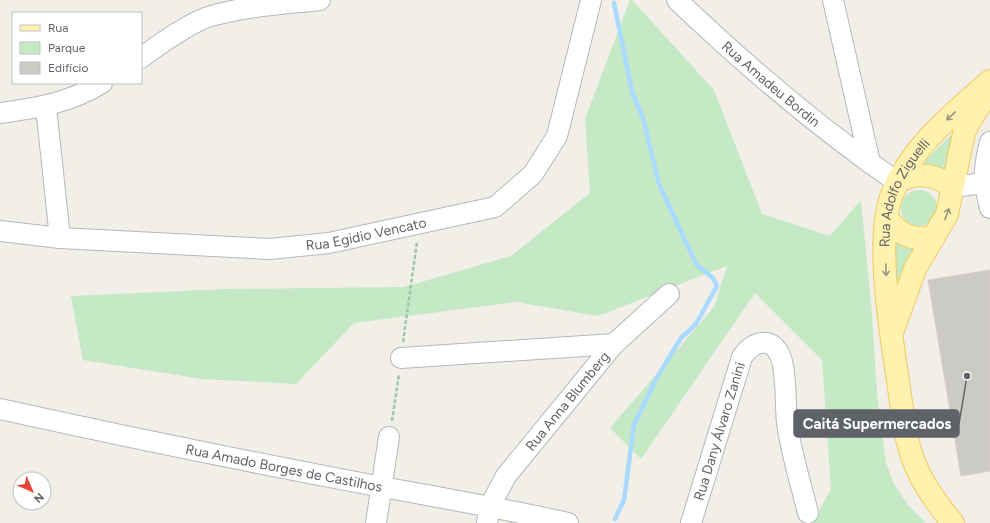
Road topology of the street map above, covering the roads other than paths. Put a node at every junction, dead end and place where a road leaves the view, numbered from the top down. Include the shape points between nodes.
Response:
1 (316, 0) edge
2 (591, 0) edge
3 (677, 0) edge
4 (833, 0) edge
5 (142, 57) edge
6 (990, 80) edge
7 (100, 84) edge
8 (990, 88) edge
9 (46, 107) junction
10 (0, 113) edge
11 (990, 142) edge
12 (870, 163) junction
13 (987, 181) edge
14 (897, 182) junction
15 (952, 187) junction
16 (990, 208) edge
17 (887, 217) junction
18 (0, 231) edge
19 (934, 237) junction
20 (60, 238) junction
21 (669, 294) dead end
22 (891, 334) junction
23 (614, 344) junction
24 (401, 358) road end
25 (0, 409) edge
26 (389, 437) road end
27 (381, 487) junction
28 (808, 513) dead end
29 (488, 514) edge
30 (376, 523) edge
31 (568, 523) edge
32 (691, 523) edge
33 (953, 523) edge

1 - 5 street via 210,16 170,37
2 - 20 street, Rua Egidio Vencato via 557,136 533,174 495,207 329,243 270,249
3 - 12 street, Rua Amadeu Bordin via 769,84
4 - 12 street
6 -> 14 main road, Rua Adolfo Ziguelli via 921,148
7 - 9 street via 90,91
8 - 15 main road, Rua Adolfo Ziguelli via 964,133
9 - 10 street
9 - 20 street
11 - 13 street via 985,160
12 - 14 street, Rua Amadeu Bordin
13 - 15 street
13 - 16 street
14 - 15 main road via 911,176 926,175 944,181
14 - 17 main road, Rua Adolfo Ziguelli
19 -> 15 main road, Rua Adolfo Ziguelli via 947,214
17 - 19 main road via 902,234 917,239
17 -> 22 main road, Rua Adolfo Ziguelli via 886,284
18 - 20 street, Rua Egidio Vencato
19 - 22 main road, Rua Adolfo Ziguelli via 915,269
21 - 23 street, Rua Anna Blumberg
22 - 33 main road, Rua Adolfo Ziguelli via 902,411 913,459 935,501
23 - 24 street
23 - 29 street, Rua Anna Blumberg via 506,476
25 - 27 street, Rua Amado Borges de Castilhos
26 - 27 street
27 - 29 street, Rua Amado Borges de Castilhos
27 - 30 street
28 - 32 street, Rua Dany Álvaro Zanini via 787,424 781,358 772,345 763,342 755,344 742,357
29 - 31 street, Rua Amado Borges de Castilhos

